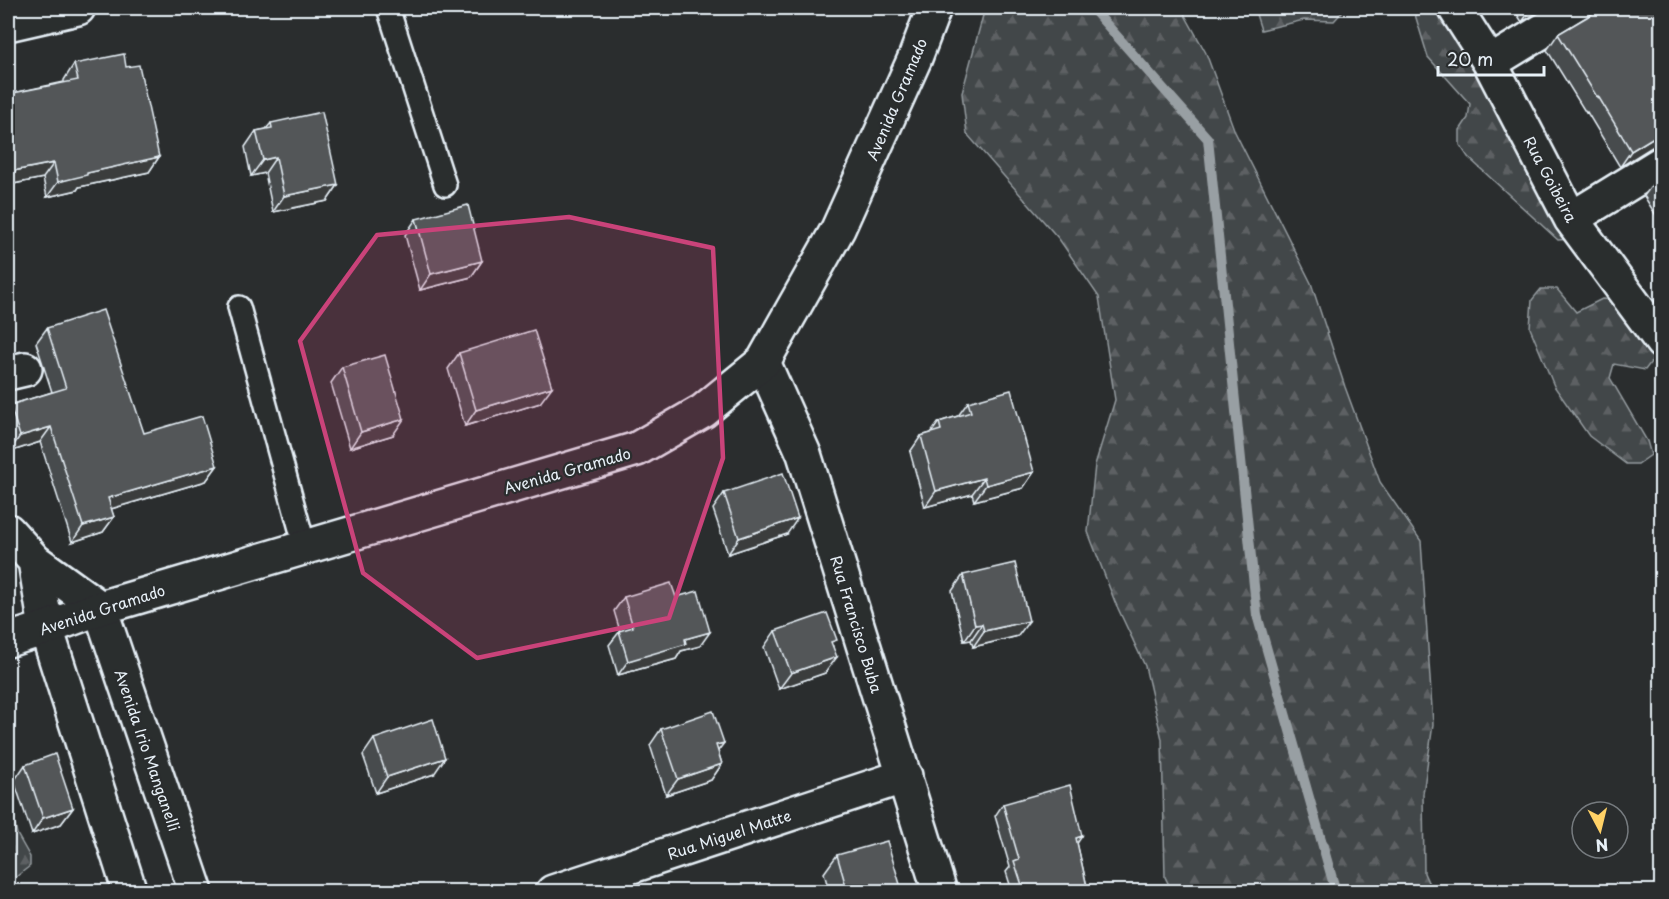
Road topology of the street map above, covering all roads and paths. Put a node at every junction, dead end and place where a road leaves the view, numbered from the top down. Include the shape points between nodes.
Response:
1 (78, 8) edge
2 (388, 8) edge
3 (934, 8) edge
4 (1455, 8) edge
5 (1580, 8) edge
6 (8, 24) edge
7 (1490, 63) junction
8 (1662, 163) edge
9 (445, 185) dead end
10 (1571, 219) junction
11 (239, 307) dead end
12 (1662, 342) edge
13 (763, 362) junction
14 (8, 531) edge
15 (305, 547) junction
16 (36, 561) junction
17 (100, 608) junction
18 (46, 628) junction
19 (8, 640) edge
20 (905, 776) junction
21 (130, 891) edge
22 (196, 891) edge
23 (553, 891) edge
24 (940, 891) edge

1 - 6 street
2 - 9 lane
3 - 13 street, Avenida Gramado via 838,230
4 - 7 street, Rua Goibeira
5 - 7 street
7 - 10 street, Rua Goibeira
8 - 10 street
10 - 12 street, Rua Goibeira
11 - 15 lane
13 - 15 street, Avenida Gramado via 703,411 637,449
13 - 20 street, Rua Francisco Buba via 804,454
14 - 16 street
15 - 17 street, Avenida Gramado
16 - 17 street
16 - 18 street
17 - 18 street, Avenida Gramado
17 - 22 street, Avenida Irio Manganelli
18 - 19 street, Avenida Gramado
18 - 21 street
20 - 23 street, Rua Miguel Matte
20 - 24 street, Rua Francisco Buba

